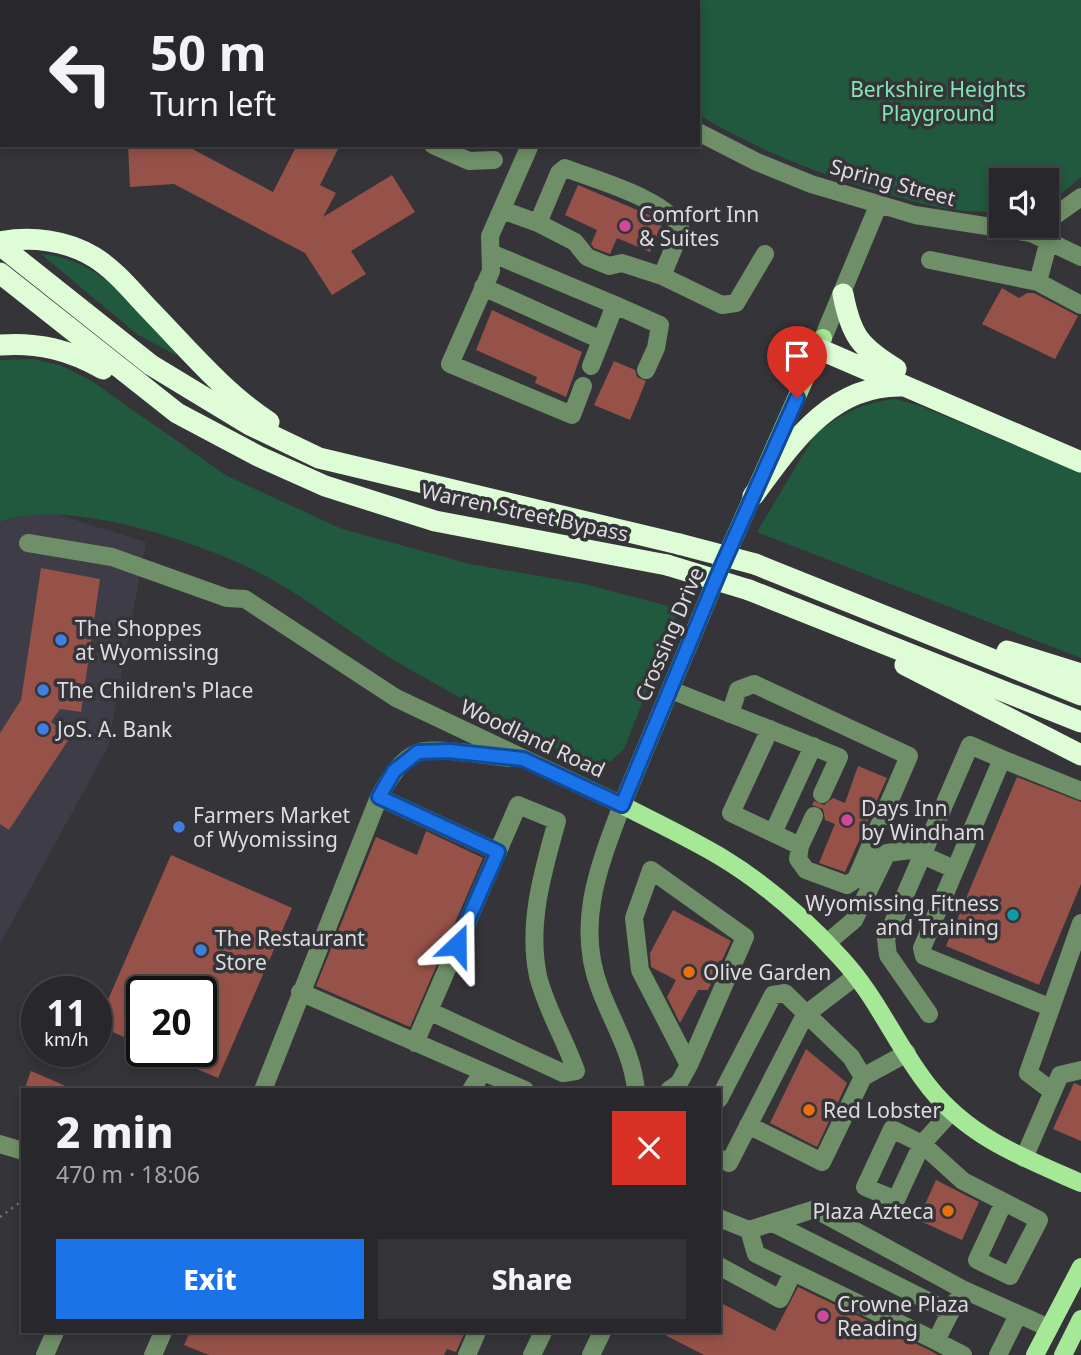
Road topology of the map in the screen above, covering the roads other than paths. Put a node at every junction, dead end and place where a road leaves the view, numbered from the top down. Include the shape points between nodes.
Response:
1 (700, 133) edge
2 (438, 147) edge
3 (529, 147) edge
4 (497, 153) edge
5 (518, 173) junction
6 (1081, 197) edge
7 (878, 206) junction
8 (502, 210) junction
9 (1059, 216) edge
10 (538, 223) junction
11 (989, 226) edge
12 (1041, 238) edge
13 (1054, 238) edge
14 (0, 244) edge
15 (491, 253) junction
16 (765, 254) dead end
17 (1081, 257) edge
18 (930, 260) dead end
19 (0, 273) edge
20 (662, 276) junction
21 (1038, 282) junction
22 (483, 287) junction
23 (843, 294) junction
24 (615, 305) junction
25 (1081, 305) edge
26 (601, 340) junction
27 (821, 344) junction
28 (0, 345) edge
29 (592, 366) dead end
30 (646, 370) dead end
31 (900, 378) junction
32 (583, 386) dead end
33 (177, 413) junction
34 (1081, 449) edge
35 (1081, 462) edge
36 (458, 493) junction
37 (753, 496) junction
38 (28, 543) dead end
39 (776, 573) junction
40 (781, 602) junction
41 (1081, 674) edge
42 (671, 690) junction
43 (1081, 695) edge
44 (730, 713) junction
45 (1081, 722) edge
46 (844, 725) junction
47 (770, 729) junction
48 (813, 746) junction
49 (831, 753) junction
50 (1081, 755) edge
51 (523, 759) junction
52 (1002, 759) junction
53 (1081, 791) edge
54 (822, 794) dead end
55 (379, 797) junction
56 (622, 805) junction
57 (814, 816) dead end
58 (773, 833) junction
59 (800, 846) junction
60 (498, 852) junction
61 (921, 852) junction
62 (954, 869) junction
63 (1081, 923) edge
64 (827, 943) junction
65 (856, 976) junction
66 (300, 992) junction
67 (1049, 1007) junction
68 (429, 1011) junction
69 (929, 1014) dead end
70 (805, 1015) junction
71 (415, 1043) junction
72 (907, 1053) junction
73 (534, 1060) junction
74 (689, 1065) junction
75 (1081, 1070) edge
76 (482, 1073) junction
77 (863, 1077) junction
78 (264, 1088) edge
79 (472, 1088) edge
80 (518, 1088) edge
81 (524, 1088) edge
82 (636, 1088) edge
83 (672, 1088) edge
84 (1052, 1091) junction
85 (721, 1095) edge
86 (951, 1111) junction
87 (748, 1125) junction
88 (0, 1143) edge
89 (21, 1150) edge
90 (1024, 1158) junction
91 (721, 1159) edge
92 (1081, 1183) edge
93 (1004, 1202) dead end
94 (721, 1219) edge
95 (773, 1223) junction
96 (749, 1230) junction
97 (721, 1267) edge
98 (1081, 1268) edge
99 (793, 1272) junction
100 (962, 1289) junction
101 (950, 1312) junction
102 (1018, 1315) junction
103 (1081, 1319) edge
104 (1049, 1328) junction
105 (55, 1333) edge
106 (163, 1333) edge
107 (477, 1333) edge
108 (543, 1333) edge
109 (602, 1333) edge
110 (936, 1341) junction
111 (45, 1355) edge
112 (153, 1355) edge
113 (467, 1355) edge
114 (531, 1355) edge
115 (591, 1355) edge
116 (963, 1355) edge
117 (998, 1355) edge
118 (1035, 1355) edge
119 (1063, 1355) edge

1 - 7 street, Spring Street via 789,176
2 - 4 street via 469,161
3 - 5 street
4 - 5 street
5 - 8 street
6 - 9 street
7 - 11 street, Spring Street
7 - 23 street, Crossing Drive
8 - 10 street
8 - 15 street via 490,236
10 - 20 street via 575,242 587,257
10 - 20 street via 565,168 650,201 677,219 681,230
12 - 21 street
13 - 17 street, Spring Street
14 - 36 highway, Warren Street Bypass via 141,359 250,425 319,458
14 - 36 highway via 31,238 92,256 260,416 287,431
15 - 22 street via 491,271
15 - 24 street
16 - 20 street via 736,303 722,305
18 - 21 street
19 - 33 highway, Warren Street Bypass
21 - 25 street
22 - 26 street
22 - 32 street via 450,364 572,415
23 - 27 street, Crossing Drive
23 - 31 highway via 849,322 860,343
24 - 26 street
24 - 30 street via 660,325
26 - 29 street
27 - 31 highway
27 - 37 main road, Crossing Drive
28 - 33 highway via 33,345 75,354
31 - 34 highway
31 - 35 highway
31 - 37 highway via 888,386 861,391 826,410 788,449
33 - 40 highway, Warren Street Bypass, bridge via 258,456 378,504 435,520 667,565
36 - 39 highway, Warren Street Bypass, bridge via 679,544
37 - 42 main road, Crossing Drive
38 - 51 street, Woodland Road via 111,558 227,598 245,599 396,698
39 - 41 highway via 855,592 1026,658
39 - 43 highway, Warren Street Bypass
40 - 45 highway, Warren Street Bypass
40 - 50 highway
42 - 44 street
42 - 56 main road, Crossing Drive
44 - 46 street via 738,690 754,684
44 - 47 street
46 - 49 street
46 - 59 street via 909,756 856,879 847,885 806,870 798,859
47 - 48 street
47 - 58 street via 731,813
48 - 49 street
48 - 58 street
49 - 54 street via 839,757
51 - 55 street via 418,752 394,771
51 - 56 street, Woodland Road
52 - 53 street
52 - 61 street via 970,745
52 - 62 street
55 - 60 street
55 - 66 street
56 - 64 main road, Woodland Road via 722,858
56 - 82 street, Crossing Drive via 591,895 589,942 600,988 629,1052
57 - 59 street
58 - 59 street
60 - 68 street
60 - 73 street via 518,805 557,821 539,891 536,947 544,995 576,1071 563,1073
61 - 62 street
61 - 64 street via 887,853 854,920
61 - 69 street via 886,939 888,955
62 - 67 street via 922,947 924,956
63 - 67 street
64 - 65 main road, Woodland Road
65 - 70 street
65 - 72 main road, Woodland Road
66 - 71 street
66 - 78 street
67 - 84 street via 1028,1073
68 - 71 street
68 - 73 street
70 - 77 street via 851,1057
70 - 85 street via 785,993 776,992
70 - 87 street
71 - 76 street
72 - 77 street
72 - 86 main road, Woodland Road
73 - 81 street
74 - 74 street via 745,937 651,870 634,918 639,970
74 - 83 street
75 - 84 street via 1060,1075
76 - 79 street
76 - 80 street
77 - 87 street via 822,1162
84 - 90 street
86 - 90 main road, Woodland Road via 996,1146
86 - 93 street via 922,1144 963,1181
87 - 91 street via 729,1163
88 - 89 street
90 - 92 main road, Woodland Road
94 - 96 street
95 - 96 street
95 - 100 street via 815,1209
95 - 101 street
96 - 99 street via 756,1254
97 - 99 street via 780,1299
98 - 104 main road
99 - 110 street
100 - 101 street
100 - 102 street
101 - 110 street
102 - 104 street
102 - 117 street
103 - 119 main road
104 - 118 main road
105 - 111 street
106 - 112 street
107 - 113 street
108 - 114 street
109 - 115 street
110 - 116 street

